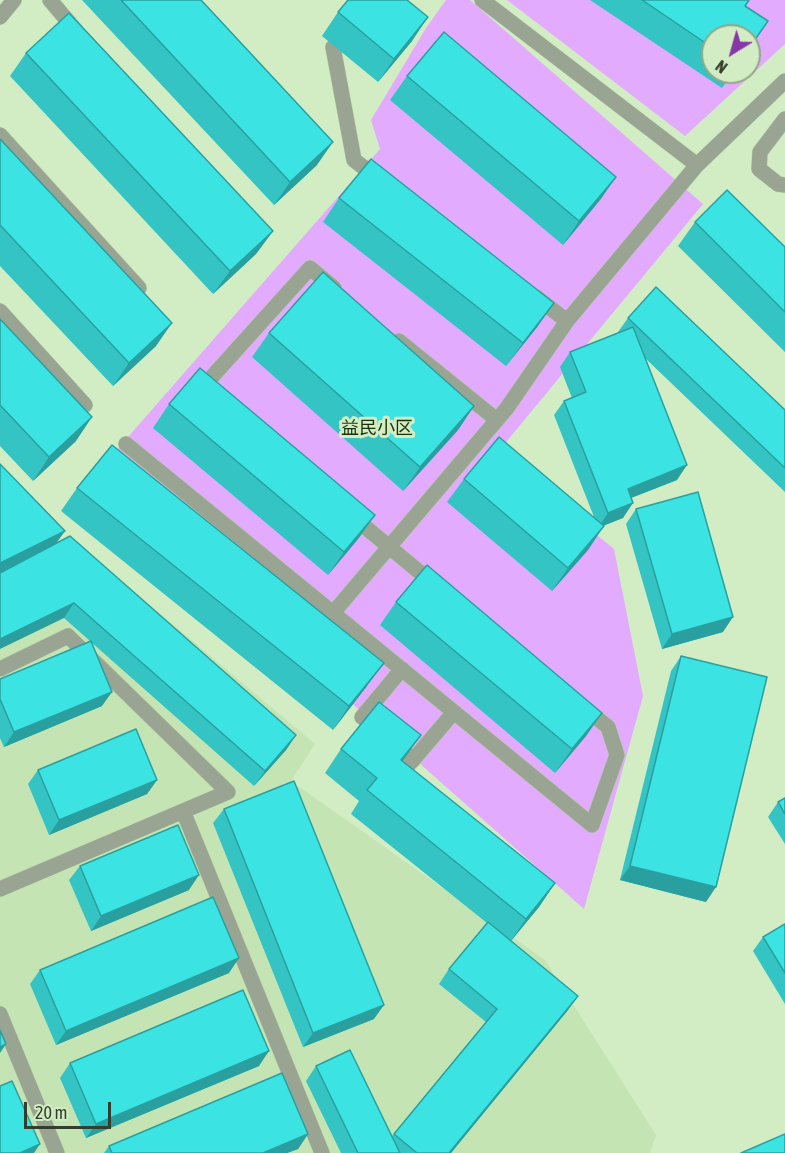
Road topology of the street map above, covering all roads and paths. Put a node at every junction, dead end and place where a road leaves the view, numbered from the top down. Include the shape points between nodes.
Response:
1 (14, 0) edge
2 (50, 0) edge
3 (482, 0) edge
4 (0, 17) edge
5 (88, 45) edge
6 (333, 47) dead end
7 (785, 81) edge
8 (785, 119) edge
9 (0, 135) edge
10 (697, 165) junction
11 (785, 185) edge
12 (391, 188) edge
13 (521, 286) edge
14 (345, 297) edge
15 (153, 304) edge
16 (0, 311) edge
17 (567, 321) junction
18 (390, 333) edge
19 (219, 404) edge
20 (85, 405) dead end
21 (497, 420) junction
22 (126, 444) dead end
23 (344, 509) edge
24 (389, 547) junction
25 (444, 593) edge
26 (333, 613) junction
27 (0, 669) edge
28 (402, 669) junction
29 (574, 699) edge
30 (454, 712) junction
31 (413, 760) junction
32 (414, 791) edge
33 (183, 811) junction
34 (0, 889) edge
35 (0, 1014) edge
36 (57, 1153) edge
37 (322, 1153) edge

1 - 4 lane
2 - 5 lane
3 - 10 lane
6 - 12 lane via 354,160
7 - 10 lane
8 - 11 lane via 760,152 759,169
9 - 15 lane
10 - 17 lane
13 - 17 lane
14 - 19 lane via 310,268 201,389
16 - 20 lane
17 - 21 lane
18 - 21 lane
21 - 24 lane
22 - 26 lane
23 - 24 lane
24 - 25 lane
24 - 26 lane
26 - 28 lane
27 - 33 lane via 68,636 228,792
28 - 30 lane
28 - 31 lane via 362,717
29 - 30 lane via 608,727 617,755 592,825
30 - 31 lane
31 - 32 lane via 396,777
33 - 34 lane
33 - 37 lane
35 - 36 lane

